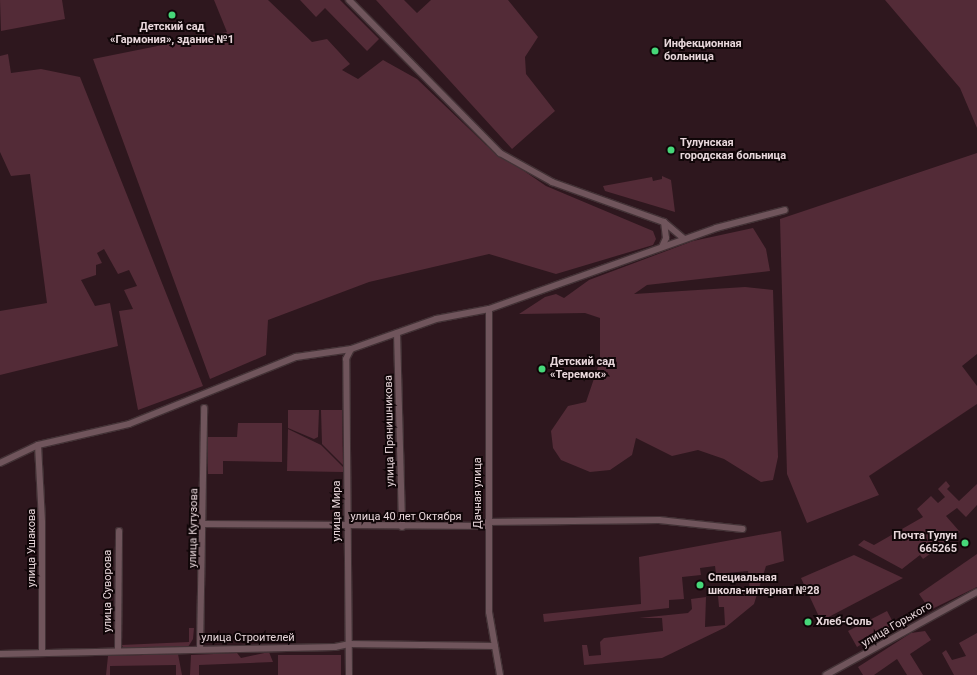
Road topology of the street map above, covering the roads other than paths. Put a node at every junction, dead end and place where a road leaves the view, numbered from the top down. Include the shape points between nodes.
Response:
1 (349, 0) edge
2 (784, 210) dead end
3 (664, 222) junction
4 (684, 239) junction
5 (662, 247) junction
6 (489, 309) junction
7 (397, 333) junction
8 (351, 349) junction
9 (204, 408) dead end
10 (38, 445) junction
11 (0, 463) edge
12 (204, 524) junction
13 (487, 524) junction
14 (346, 526) junction
15 (402, 528) junction
16 (743, 530) dead end
17 (119, 531) dead end
18 (977, 592) edge
19 (348, 644) junction
20 (495, 646) junction
21 (200, 648) junction
22 (118, 651) junction
23 (42, 652) junction
24 (0, 654) edge
25 (349, 675) edge
26 (500, 675) edge
27 (826, 675) edge

1 - 3 street via 500,152 552,182
2 - 4 street
3 - 4 street
3 - 5 street via 666,238
4 - 5 street
5 - 6 street
6 - 7 street via 461,312
6 - 13 street, Дачная улица
7 - 8 street
7 - 15 street, улица Прянишникова
8 - 10 street via 296,357 129,424
8 - 14 street, улица Мира via 346,359
9 - 12 street, улица Кутузова
10 - 11 street
10 - 23 street, улица Ушакова via 42,522
12 - 14 street, улица 40 лет Октября
12 - 21 street, улица Кутузова
13 - 15 street, улица 40 лет Октября
13 - 16 street, улица 40 лет Октября via 659,520
13 - 20 street, Дачная улица via 488,612
14 - 15 street, улица 40 лет Октября
14 - 19 street, улица Мира
17 - 22 street, улица Суворова
18 - 27 street, улица Горького
19 - 20 street, улица Строителей
19 - 21 street, улица Строителей via 335,647
19 - 25 street, улица Мира
20 - 26 street, Дачная улица
21 - 22 street, улица Строителей
22 - 23 street, улица Строителей
23 - 24 street, улица Строителей

